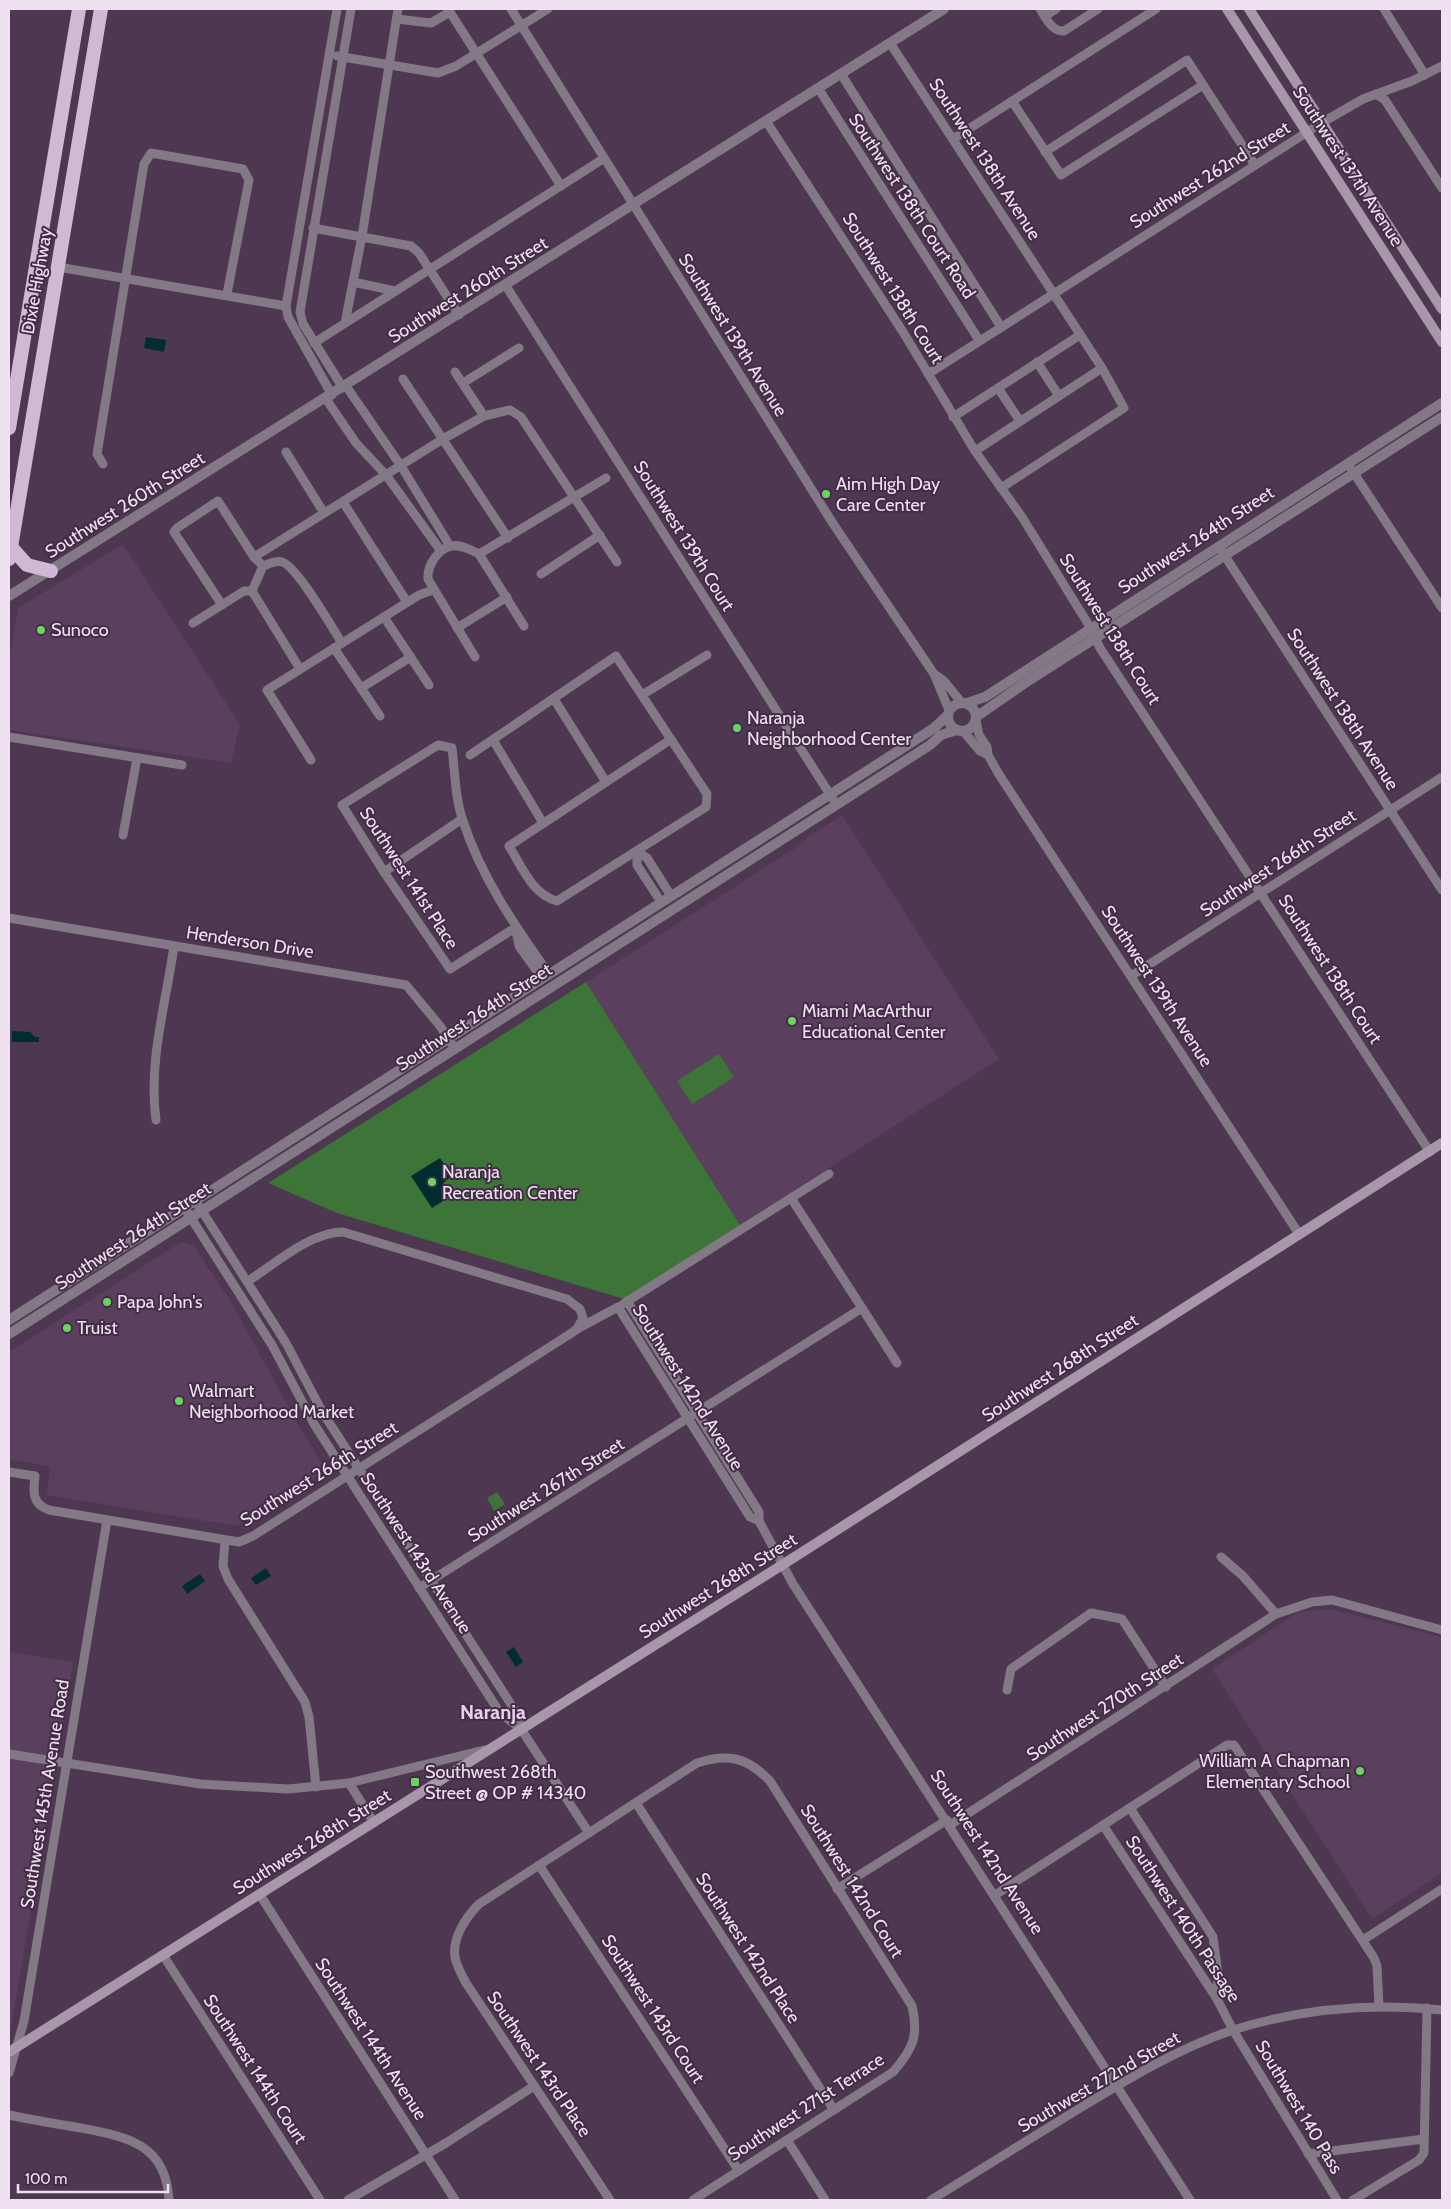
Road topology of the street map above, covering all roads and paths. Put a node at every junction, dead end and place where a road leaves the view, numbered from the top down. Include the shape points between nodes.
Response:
1 (79, 9) edge
2 (101, 9) edge
3 (337, 9) edge
4 (351, 9) edge
5 (398, 9) edge
6 (511, 9) edge
7 (548, 9) edge
8 (944, 9) edge
9 (1056, 9) edge
10 (1098, 9) edge
11 (1156, 9) edge
12 (1227, 9) edge
13 (1249, 9) edge
14 (1384, 9) edge
15 (449, 10) edge
16 (1043, 12) edge
17 (397, 19) junction
18 (521, 25) junction
19 (890, 43) junction
20 (477, 52) junction
21 (330, 55) junction
22 (343, 57) junction
23 (390, 66) junction
24 (1442, 66) edge
25 (841, 74) junction
26 (1425, 75) junction
27 (1203, 85) junction
28 (818, 88) junction
29 (1376, 94) junction
30 (1012, 101) junction
31 (766, 121) junction
32 (1323, 122) junction
33 (1307, 133) junction
34 (953, 139) junction
35 (1044, 152) junction
36 (603, 159) junction
37 (1255, 165) junction
38 (562, 186) junction
39 (1442, 188) edge
40 (632, 204) junction
41 (313, 228) junction
42 (362, 236) junction
43 (58, 267) junction
44 (429, 269) junction
45 (126, 278) junction
46 (353, 282) junction
47 (506, 286) junction
48 (395, 291) junction
49 (1054, 293) junction
50 (227, 294) junction
51 (286, 306) junction
52 (1442, 309) edge
53 (459, 315) junction
54 (345, 323) junction
55 (1001, 327) junction
56 (1080, 335) junction
57 (979, 340) junction
58 (1442, 342) edge
59 (314, 343) junction
60 (519, 348) dead end
61 (1037, 362) junction
62 (1102, 368) junction
63 (455, 372) dead end
64 (928, 374) junction
65 (403, 379) dead end
66 (463, 384) junction
67 (345, 387) junction
68 (998, 388) junction
69 (1059, 396) junction
70 (329, 397) junction
71 (1442, 403) edge
72 (484, 416) junction
73 (953, 417) junction
74 (1442, 417) edge
75 (1020, 421) junction
76 (9, 428) edge
77 (443, 439) junction
78 (975, 451) junction
79 (286, 452) dead end
80 (1347, 463) junction
81 (103, 464) dead end
82 (400, 466) junction
83 (1354, 474) junction
84 (386, 475) junction
85 (606, 478) dead end
86 (1001, 488) junction
87 (575, 497) junction
88 (343, 502) junction
89 (425, 506) junction
90 (324, 513) junction
91 (414, 513) junction
92 (600, 535) junction
93 (508, 538) junction
94 (1218, 545) junction
95 (450, 546) junction
96 (441, 551) junction
97 (10, 553) edge
98 (478, 554) junction
99 (1225, 556) junction
100 (254, 557) junction
101 (617, 562) dead end
102 (263, 566) junction
103 (51, 572) junction
104 (541, 574) dead end
105 (433, 590) junction
106 (252, 592) junction
107 (9, 596) edge
108 (507, 597) junction
109 (407, 602) junction
110 (222, 605) junction
111 (1442, 608) edge
112 (384, 616) junction
113 (193, 623) dead end
114 (524, 626) dead end
115 (1090, 627) junction
116 (457, 628) junction
117 (1095, 639) junction
118 (338, 646) junction
119 (707, 655) dead end
120 (411, 657) junction
121 (475, 657) dead end
122 (300, 669) junction
123 (934, 674) junction
124 (429, 685) dead end
125 (360, 688) junction
126 (642, 694) junction
127 (554, 699) junction
128 (965, 703) junction
129 (949, 713) junction
130 (380, 716) dead end
131 (976, 719) junction
132 (960, 731) junction
133 (9, 737) edge
134 (493, 740) junction
135 (670, 740) junction
136 (470, 755) dead end
137 (988, 755) junction
138 (136, 758) junction
139 (312, 760) dead end
140 (182, 765) dead end
141 (1442, 777) edge
142 (606, 782) junction
143 (829, 794) junction
144 (836, 804) junction
145 (1390, 811) junction
146 (462, 819) junction
147 (543, 823) junction
148 (123, 835) dead end
149 (637, 851) junction
150 (384, 872) junction
151 (656, 873) junction
152 (646, 880) junction
153 (1442, 890) edge
154 (1262, 893) junction
155 (671, 896) junction
156 (661, 902) junction
157 (9, 918) edge
158 (515, 928) junction
159 (174, 946) junction
160 (545, 976) junction
161 (1131, 976) junction
162 (448, 1038) junction
163 (455, 1049) junction
164 (156, 1120) dead end
165 (1442, 1143) edge
166 (1430, 1152) junction
167 (828, 1174) dead end
168 (791, 1198) junction
169 (195, 1200) junction
170 (184, 1207) junction
171 (202, 1211) junction
172 (190, 1218) junction
173 (1299, 1234) junction
174 (248, 1281) junction
175 (627, 1301) junction
176 (618, 1307) junction
177 (862, 1308) junction
178 (9, 1320) edge
179 (577, 1329) junction
180 (9, 1334) edge
181 (898, 1363) dead end
182 (698, 1413) junction
183 (689, 1419) junction
184 (359, 1468) junction
185 (9, 1472) edge
186 (347, 1475) junction
187 (107, 1520) junction
188 (758, 1520) junction
189 (225, 1541) junction
190 (1221, 1557) dead end
191 (784, 1564) junction
192 (432, 1580) junction
193 (419, 1588) junction
194 (1276, 1614) junction
195 (1442, 1630) edge
196 (1166, 1687) junction
197 (1007, 1690) dead end
198 (521, 1730) junction
199 (490, 1749) junction
200 (9, 1754) edge
201 (67, 1763) junction
202 (349, 1783) junction
203 (316, 1787) junction
204 (636, 1803) junction
205 (1130, 1808) junction
206 (374, 1823) junction
207 (948, 1823) junction
208 (1104, 1825) junction
209 (589, 1833) junction
210 (539, 1865) junction
211 (837, 1889) junction
212 (1442, 1889) edge
213 (260, 1894) junction
214 (996, 1895) junction
215 (1363, 1940) junction
216 (163, 1955) junction
217 (1217, 1999) junction
218 (1379, 2006) junction
219 (1427, 2008) junction
220 (1442, 2010) edge
221 (916, 2025) joint
222 (1233, 2030) junction
223 (13, 2049) edge
224 (9, 2073) edge
225 (1118, 2085) junction
226 (534, 2086) junction
227 (834, 2110) junction
228 (9, 2115) edge
229 (1424, 2139) junction
230 (787, 2140) junction
231 (426, 2154) junction
232 (1308, 2154) junction
233 (739, 2171) junction
234 (1186, 2199) edge
235 (169, 2200) edge
236 (320, 2200) edge
237 (348, 2200) edge
238 (455, 2200) edge
239 (610, 2200) edge
240 (694, 2200) edge
241 (825, 2200) edge
242 (931, 2200) edge
243 (1337, 2200) edge
244 (1353, 2200) edge

1 - 76 highway, Dixie Highway
2 - 43 highway, Dixie Highway
3 - 21 street
4 - 22 street
5 - 17 street
6 - 18 street, Southwest 139th Avenue
7 - 18 street
8 - 19 street, Southwest 260th Street
9 - 16 street
10 - 16 street via 1064,31 1054,30
11 - 30 street
12 - 33 main road, Southwest 137th Avenue
13 - 32 main road, Southwest 137th Avenue
14 - 26 street
15 - 17 street via 431,23
15 - 20 street
17 - 23 street
18 - 20 street
18 - 36 street, Southwest 139th Avenue
19 - 25 street, Southwest 260th Street
19 - 34 street, Southwest 138th Avenue
20 - 23 street via 438,73
20 - 38 street
21 - 22 street
21 - 51 street
22 - 23 street
22 - 41 street
23 - 42 street
24 - 26 street, Southwest 262nd Street
25 - 28 street, Southwest 260th Street
25 - 55 street, Southwest 138th Court Road
26 - 29 street, Southwest 262nd Street
27 - 35 street via 1061,175
27 - 35 street via 1186,60
27 - 37 street
28 - 31 street, Southwest 260th Street
28 - 57 street, Southwest 138th Court Road
29 - 32 street, Southwest 262nd Street
29 - 39 street via 1385,100
30 - 34 street
30 - 35 street
31 - 40 street, Southwest 260th Street
31 - 64 street, Southwest 138th Court
32 - 33 street, Southwest 262nd Street
32 - 52 main road, Southwest 137th Avenue
33 - 37 street, Southwest 262nd Street
33 - 58 main road, Southwest 137th Avenue
34 - 49 street, Southwest 138th Avenue
36 - 38 street
36 - 40 street, Southwest 139th Avenue
37 - 49 street, Southwest 262nd Street
38 - 44 street
40 - 47 street, Southwest 260th Street
40 - 123 street, Southwest 139th Avenue via 832,522
41 - 42 street
41 - 59 street via 300,312 302,324
42 - 44 street via 411,246
42 - 46 street
43 - 45 street
43 - 97 highway, Dixie Highway
44 - 48 street
44 - 53 street
45 - 50 street
45 - 50 street via 144,164 151,154 242,169 249,180
45 - 81 street via 97,454
46 - 48 street
46 - 54 street
47 - 53 street, Southwest 260th Street
47 - 143 street, Southwest 139th Court
48 - 54 street
49 - 55 street, Southwest 262nd Street
49 - 56 street, Southwest 138th Avenue
50 - 51 street
51 - 70 street via 288,318
53 - 67 street, Southwest 260th Street
54 - 59 street
55 - 57 street, Southwest 262nd Street
56 - 61 street
56 - 62 street, Southwest 138th Avenue
57 - 64 street, Southwest 262nd Street
59 - 67 street
60 - 66 street
61 - 68 street
61 - 69 street
62 - 69 street
62 - 86 street, Southwest 138th Avenue via 1124,408
63 - 66 street
64 - 73 street, Southwest 138th Court
65 - 77 street
66 - 72 street
67 - 70 street, Southwest 260th Street
67 - 82 street
68 - 73 street
68 - 75 street
69 - 75 street
70 - 84 street via 356,443
70 - 103 street, Southwest 260th Street
71 - 80 street, Southwest 264th Street
72 - 77 street
72 - 87 street via 510,410 521,417
73 - 78 street, Southwest 138th Court
74 - 83 street, Southwest 264th Street
75 - 78 street
77 - 82 street
77 - 93 street
78 - 86 street, Southwest 138th Court
79 - 90 street
80 - 83 street
80 - 94 street, Southwest 264th Street
82 - 84 street
82 - 89 street
83 - 99 street, Southwest 264th Street
83 - 111 street
84 - 88 street
84 - 91 street
85 - 87 street
86 - 115 street, Southwest 138th Court
87 - 92 street
87 - 93 street
88 - 90 street
88 - 109 street
89 - 91 street
89 - 95 street
90 - 100 street
91 - 96 street
92 - 101 street
92 - 104 street
93 - 98 street
94 - 99 street, Southwest 138th Avenue
94 - 115 street, Southwest 264th Street
95 - 96 street
95 - 98 street via 460,546
96 - 105 street via 433,560 428,574
97 - 103 highway via 26,565
98 - 108 street
99 - 117 street, Southwest 264th Street
99 - 145 street, Southwest 138th Avenue
100 - 102 street
100 - 110 street via 218,501 174,532
102 - 106 street
102 - 118 street via 284,562 296,572
103 - 107 street, Southwest 260th Street
105 - 109 street
105 - 116 street
106 - 110 street via 244,591
106 - 122 street
108 - 114 street
108 - 116 street
109 - 112 street
110 - 113 street
112 - 118 street
112 - 120 street
115 - 117 street, Southwest 138th Court
115 - 128 street, Southwest 264th Street via 985,697
116 - 121 street
117 - 131 street, Southwest 264th Street via 990,706
117 - 154 street, Southwest 138th Court
118 - 122 street
118 - 125 street
119 - 126 street
120 - 124 street
120 - 125 street
122 - 139 street via 267,690
123 - 128 street, Southwest 139th Avenue
123 - 129 street, Southwest 139th Avenue
125 - 130 street
126 - 127 street via 616,656
126 - 135 street
127 - 134 street
127 - 142 street
128 - 129 street via 955,705
128 - 131 street via 974,709
129 - 132 street via 949,723
129 - 143 street, Southwest 264th Street via 934,728
131 - 132 street via 970,729
131 - 137 street, Southwest 139th Avenue
132 - 137 street, Southwest 139th Avenue
132 - 144 street, Southwest 264th Street via 941,735
133 - 138 street
134 - 136 street
134 - 147 street
135 - 142 street
135 - 149 street via 707,794 706,807
137 - 161 street, Southwest 139th Avenue
138 - 140 street
138 - 148 street
141 - 145 street, Southwest 266th Street
142 - 147 street
143 - 144 street, Southwest 139th Court
143 - 155 street, Southwest 264th Street
144 - 163 street, Southwest 264th Street
145 - 153 street, Southwest 138th Avenue
145 - 154 street, Southwest 266th Street
146 - 150 street
146 - 150 street, Southwest 141st Place via 452,748 438,745 342,805
146 - 158 street via 478,861
147 - 149 street via 509,846 537,891 557,902
149 - 151 street via 647,858
149 - 152 street via 637,865
150 - 158 street, Southwest 141st Place via 450,969
151 - 152 street
151 - 155 street
152 - 156 street
154 - 161 street, Southwest 266th Street
154 - 166 street, Southwest 138th Court
155 - 156 street, Southwest 264th Street
156 - 160 street, Southwest 264th Street
157 - 159 street, Henderson Drive
158 - 160 street
159 - 162 street, Henderson Drive via 406,985
159 - 164 street via 154,1066
160 - 162 street, Southwest 264th Street
161 - 173 street, Southwest 139th Avenue
162 - 163 street, Henderson Drive
162 - 169 street, Southwest 264th Street
163 - 171 street, Southwest 264th Street
165 - 166 main road, Southwest 268th Street
166 - 173 main road, Southwest 268th Street
167 - 168 street
168 - 175 street
168 - 177 street
169 - 170 street, Southwest 264th Street
169 - 171 street, Southwest 143rd Avenue
170 - 172 street, Southwest 143rd Avenue
170 - 178 street, Southwest 264th Street
171 - 172 street, Southwest 264th Street
171 - 174 street, Southwest 143rd Avenue
172 - 180 street, Southwest 264th Street
172 - 186 street, Southwest 143rd Avenue via 272,1345 314,1424
173 - 191 main road, Southwest 268th Street
174 - 179 street, Southwest 266th Street via 312,1240 334,1232 354,1235 567,1299 580,1308 583,1318
174 - 184 street, Southwest 143rd Avenue via 323,1413
175 - 176 street
175 - 182 street, Southwest 142nd Avenue
176 - 179 street, Southwest 142nd Avenue
176 - 183 street, Southwest 142nd Avenue
177 - 181 street
177 - 182 street, Southwest 267th Street
179 - 184 street, Southwest 266th Street
182 - 183 street, Southwest 267th Street
182 - 188 street, Southwest 142nd Avenue via 759,1512
183 - 188 street, Southwest 142nd Avenue via 750,1517
183 - 192 street, Southwest 267th Street
184 - 186 street, Southwest 266th Street
184 - 192 street, Southwest 143rd Avenue
185 - 187 street, Southwest 266th Street via 35,1476 35,1498 41,1507
186 - 189 street, Southwest 266th Street via 246,1540
186 - 193 street, Southwest 143rd Avenue
187 - 189 street, Southwest 266th Street
187 - 201 street, Southwest 145th Avenue Road
188 - 191 street, Southwest 142nd Avenue
189 - 203 street via 223,1566 228,1580 305,1702
190 - 194 street via 1243,1576
191 - 198 main road, Southwest 268th Street
191 - 207 street, Southwest 142nd Avenue via 793,1584
192 - 193 street, Southwest 267th Street
192 - 198 street, Southwest 143rd Avenue via 514,1709
193 - 198 street, Southwest 143rd Avenue via 500,1713
194 - 195 street, Southwest 270th Street via 1312,1602 1332,1600
194 - 196 street, Southwest 270th Street
196 - 197 street via 1122,1619 1091,1613 1011,1669
196 - 207 street, Southwest 270th Street
198 - 199 main road, Southwest 268th Street
198 - 209 street, Southwest 143rd Avenue
199 - 202 street
199 - 206 main road, Southwest 268th Street
200 - 201 street
201 - 203 street via 224,1787
201 - 223 street, Southwest 145th Avenue Road via 24,2021
202 - 203 street
202 - 206 street
204 - 209 street
204 - 211 street, Southwest 142nd Court via 698,1763 731,1757 747,1762 770,1781
204 - 227 street, Southwest 142nd Place
205 - 208 street
205 - 215 street via 1227,1745 1234,1745
205 - 217 street via 1213,1936 1218,1974
206 - 213 main road, Southwest 268th Street
207 - 211 street, Southwest 270th Street
207 - 214 street, Southwest 142nd Avenue
208 - 214 street
208 - 217 street, Southwest 140th Passage
209 - 210 street
210 - 226 street, Southwest 143rd Place via 470,1913 456,1940 455,1957 466,1983
210 - 233 street, Southwest 143rd Court
211 - 221 street, Southwest 142nd Court via 912,2006
212 - 215 street
213 - 216 main road, Southwest 268th Street
213 - 231 street, Southwest 144th Avenue
214 - 225 street, Southwest 142nd Avenue
215 - 218 street via 1377,1966
216 - 223 main road, Southwest 268th Street
216 - 236 street, Southwest 144th Court
217 - 222 street, Southwest 140th Passage
218 - 219 street, Southwest 272nd Street
218 - 222 street, Southwest 272nd Street via 1324,2011
219 - 220 street, Southwest 272nd Street
219 - 229 street
221 - 227 street, Southwest 271st Terrace via 913,2044 892,2072
222 - 225 street, Southwest 272nd Street via 1173,2054
222 - 232 street, Southwest 140 Pass
223 - 224 street, Southwest 145th Avenue Road
225 - 234 street, Southwest 142nd Avenue
225 - 242 street, Southwest 272nd Street
226 - 231 street
226 - 239 street, Southwest 143rd Place
227 - 230 street, Southwest 271st Terrace
228 - 235 street via 115,2134 136,2142 152,2154 162,2168
229 - 232 street
229 - 244 street via 1424,2153 1420,2160
230 - 233 street, Southwest 271st Terrace
230 - 241 street
231 - 237 street
231 - 238 street, Southwest 144th Avenue
232 - 243 street, Southwest 140 Pass
233 - 240 street, Southwest 271st Terrace

